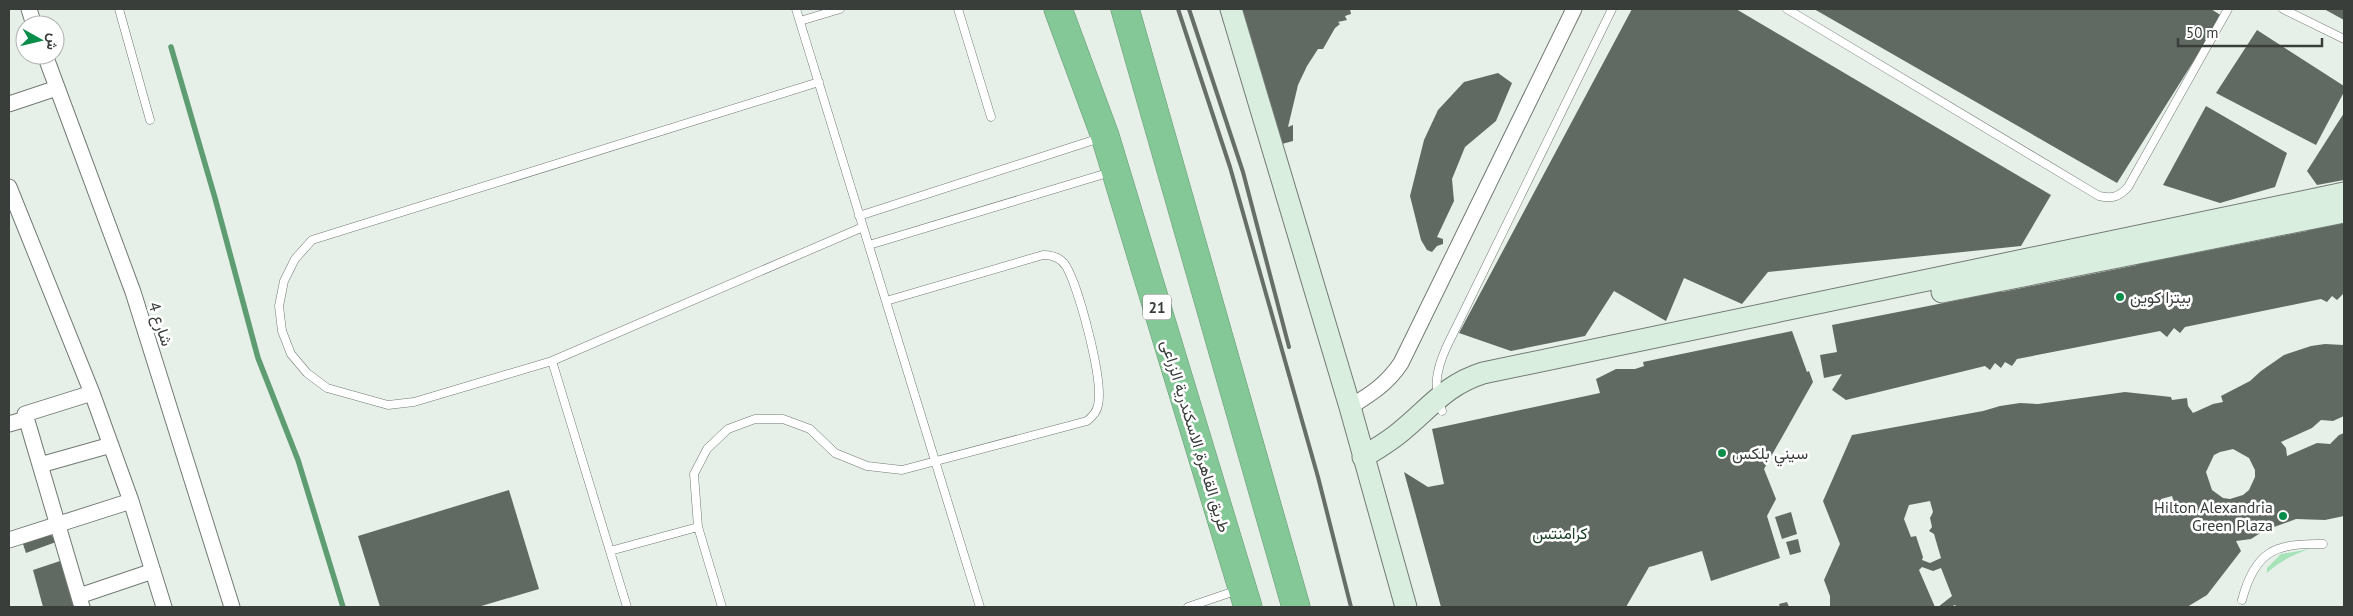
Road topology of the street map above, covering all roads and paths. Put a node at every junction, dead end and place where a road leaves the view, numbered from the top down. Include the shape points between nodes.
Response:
1 (119, 9) edge
2 (796, 9) edge
3 (840, 9) edge
4 (958, 9) edge
5 (1058, 9) edge
6 (1125, 9) edge
7 (1231, 9) edge
8 (1574, 9) edge
9 (1612, 9) edge
10 (1787, 9) edge
11 (2228, 9) edge
12 (2284, 9) edge
13 (800, 21) junction
14 (2344, 39) edge
15 (49, 65) edge
16 (819, 82) junction
17 (57, 88) junction
18 (9, 104) edge
19 (991, 117) dead end
20 (150, 120) dead end
21 (1105, 136) junction
22 (1116, 171) junction
23 (9, 187) edge
24 (2344, 193) edge
25 (2344, 212) edge
26 (860, 216) junction
27 (863, 227) junction
28 (869, 245) junction
29 (886, 301) junction
30 (1799, 314) junction
31 (552, 361) junction
32 (92, 393) junction
33 (1439, 404) junction
34 (1350, 407) junction
35 (26, 419) junction
36 (9, 424) edge
37 (111, 445) junction
38 (936, 461) junction
39 (1365, 463) junction
40 (40, 465) junction
41 (131, 501) junction
42 (58, 524) junction
43 (698, 527) junction
44 (9, 540) edge
45 (2323, 544) dead end
46 (610, 552) junction
47 (153, 571) junction
48 (1245, 598) edge
49 (2242, 600) dead end
50 (81, 602) edge
51 (164, 607) edge
52 (232, 607) edge
53 (627, 607) edge
54 (722, 607) edge
55 (980, 607) edge
56 (1188, 607) edge
57 (1296, 607) edge
58 (1406, 607) edge

1 - 20 lane
2 - 13 lane
3 - 13 lane
4 - 19 lane
5 - 21 highway, طريق القاهرة, الاسكندرية الزراعى / 21
6 - 57 highway
7 - 34 street
8 - 34 street via 1391,379
9 - 33 lane via 1446,348 1436,374
10 - 11 lane via 2099,196 2110,199 2120,196 2128,187
12 - 14 lane
13 - 16 lane
15 - 17 street, شارع 4
16 - 26 lane
16 - 31 lane via 312,240 295,259 284,281 279,306 282,330 291,354 307,373 327,388 351,396 388,405 414,402
17 - 18 street
17 - 52 street, شارع 4 via 133,292
21 - 22 highway, طريق القاهرة, الاسكندرية الزراعى / 21
21 - 26 lane
22 - 28 lane
22 - 48 highway, طريق القاهرة, الاسكندرية الزراعى / 21
23 - 32 street
24 - 30 street
25 - 30 street
26 - 27 lane
27 - 28 lane
27 - 31 lane
28 - 29 lane
29 - 38 lane
29 - 38 lane via 1043,255 1062,261 1079,299 1089,332 1099,400 1092,416 1087,421
30 - 33 street via 1489,384
31 - 46 lane
32 - 35 street via 26,412
32 - 37 street
33 - 39 street via 1410,440
34 - 39 street
35 - 36 street
35 - 40 street
37 - 40 street
37 - 41 street
38 - 43 lane via 902,470 867,466 836,452 810,429 783,420 755,419 728,430 707,449 694,474
38 - 55 lane
39 - 58 street
40 - 42 street
41 - 42 street
41 - 47 street
42 - 44 street
42 - 50 street
43 - 46 lane
43 - 54 lane
45 - 49 lane via 2294,544 2272,551 2251,573
46 - 53 lane
47 - 50 street
47 - 51 street
48 - 56 lane

